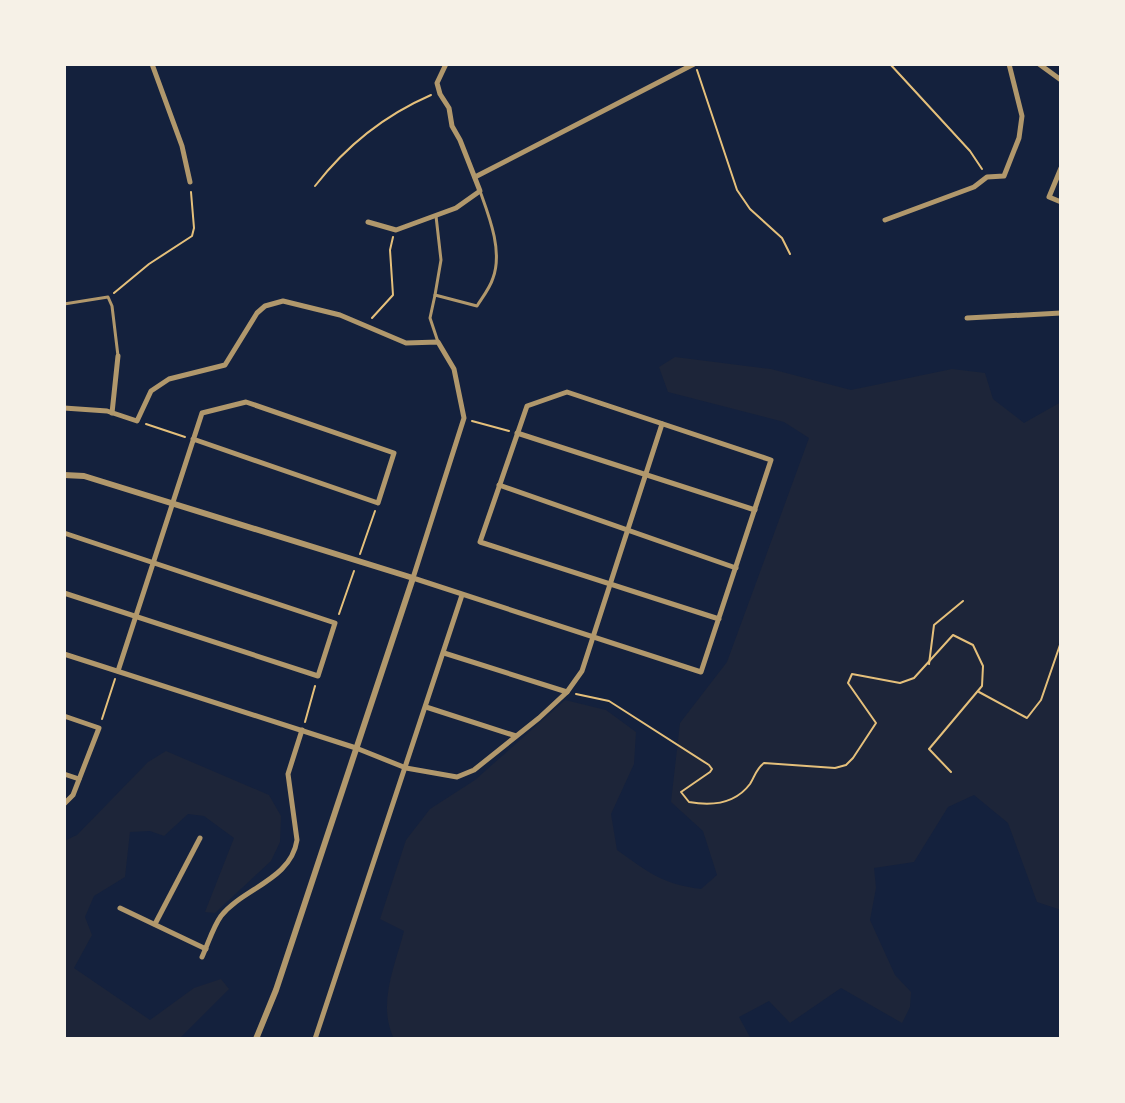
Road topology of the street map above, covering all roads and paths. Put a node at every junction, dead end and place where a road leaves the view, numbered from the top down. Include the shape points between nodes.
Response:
1 (152, 64) edge
2 (446, 64) edge
3 (695, 64) edge
4 (890, 64) edge
5 (1009, 64) edge
6 (1039, 64) edge
7 (1061, 80) edge
8 (439, 91) junction
9 (1061, 168) edge
10 (475, 177) junction
11 (987, 177) junction
12 (190, 182) joint
13 (315, 186) dead end
14 (480, 191) junction
15 (1061, 202) edge
16 (436, 215) junction
17 (885, 220) dead end
18 (368, 222) dead end
19 (396, 230) junction
20 (790, 254) dead end
21 (435, 295) junction
22 (108, 297) junction
23 (64, 304) edge
24 (1061, 313) edge
25 (967, 318) dead end
26 (366, 324) junction
27 (438, 342) junction
28 (118, 356) joint
29 (64, 408) edge
30 (112, 413) junction
31 (464, 418) junction
32 (137, 421) junction
33 (662, 424) junction
34 (517, 433) junction
35 (193, 439) junction
36 (64, 475) edge
37 (645, 475) junction
38 (499, 485) junction
39 (173, 502) junction
40 (755, 510) junction
41 (626, 531) junction
42 (64, 533) edge
43 (153, 562) junction
44 (736, 568) junction
45 (413, 578) junction
46 (610, 584) junction
47 (64, 593) edge
48 (462, 595) junction
49 (963, 601) dead end
50 (136, 615) junction
51 (719, 619) junction
52 (593, 638) junction
53 (1061, 642) edge
54 (444, 653) junction
55 (64, 654) edge
56 (928, 665) junction
57 (118, 671) junction
58 (318, 676) junction
59 (978, 691) junction
60 (567, 692) junction
61 (426, 707) junction
62 (64, 716) edge
63 (99, 728) junction
64 (302, 730) junction
65 (516, 736) junction
66 (356, 748) junction
67 (406, 768) junction
68 (951, 772) dead end
69 (64, 774) edge
70 (79, 779) junction
71 (64, 804) edge
72 (200, 838) dead end
73 (120, 908) dead end
74 (155, 924) junction
75 (206, 949) junction
76 (202, 957) dead end
77 (256, 1039) edge
78 (315, 1039) edge

1 - 12 street
2 - 8 street
3 - 10 street
3 - 20 path via 737,190 782,238
4 - 11 path via 970,151
5 - 11 street via 1022,116 1019,138 1004,176
6 - 7 street
8 - 10 street
8 - 13 path via 401,108 367,132
9 - 15 street via 1049,197
10 - 14 street
11 - 17 street via 974,187
12 - 22 path via 192,236
14 - 16 street
14 - 21 lane via 492,225 493,280 477,306
16 - 19 street
16 - 21 lane via 441,260
18 - 19 street
19 - 26 path via 390,250 393,295
21 - 27 lane via 430,318
22 - 23 lane
22 - 28 lane
24 - 25 street
26 - 27 street via 406,343
26 - 32 street via 283,301 265,306 225,365 169,379 151,391
27 - 31 street via 454,369
28 - 30 street
29 - 30 street
30 - 32 street
31 - 34 path
31 - 45 street
32 - 35 path
33 - 34 street via 567,392 527,406
33 - 37 street
33 - 40 street via 771,460
34 - 37 street
34 - 38 street
35 - 35 street via 378,503 394,453 246,402 202,413
35 - 39 street
36 - 39 street
37 - 40 street
37 - 41 street
38 - 41 street
38 - 46 street via 480,542
39 - 43 street
39 - 45 street
40 - 44 street
41 - 44 street
41 - 46 street
42 - 43 street
43 - 50 street
43 - 58 street via 335,623
44 - 51 street
45 - 48 street
45 - 66 street
46 - 51 street
46 - 52 street
47 - 50 street
48 - 52 street
48 - 54 street
49 - 56 path via 934,625
50 - 57 street
50 - 58 street
51 - 52 street via 701,672
52 - 60 street via 582,671
53 - 59 path via 1041,700 1027,718
54 - 60 street
54 - 61 street
55 - 57 street
56 - 59 path via 953,635 973,645 983,666
56 - 60 path via 900,683 852,674 848,683 876,723 846,765 764,763 745,789 719,804 689,802 681,792 710,772 709,765 609,701
57 - 63 path
57 - 64 street
58 - 64 path
59 - 68 path via 929,749
60 - 65 street
61 - 65 street
61 - 67 street
62 - 63 street
63 - 70 street
64 - 66 street
64 - 75 street via 288,774 295,850 275,876 221,916
65 - 67 street via 457,777
66 - 67 street
66 - 77 street
67 - 78 street
69 - 70 street
70 - 71 street
72 - 74 street
73 - 74 street
74 - 75 street
75 - 76 street

